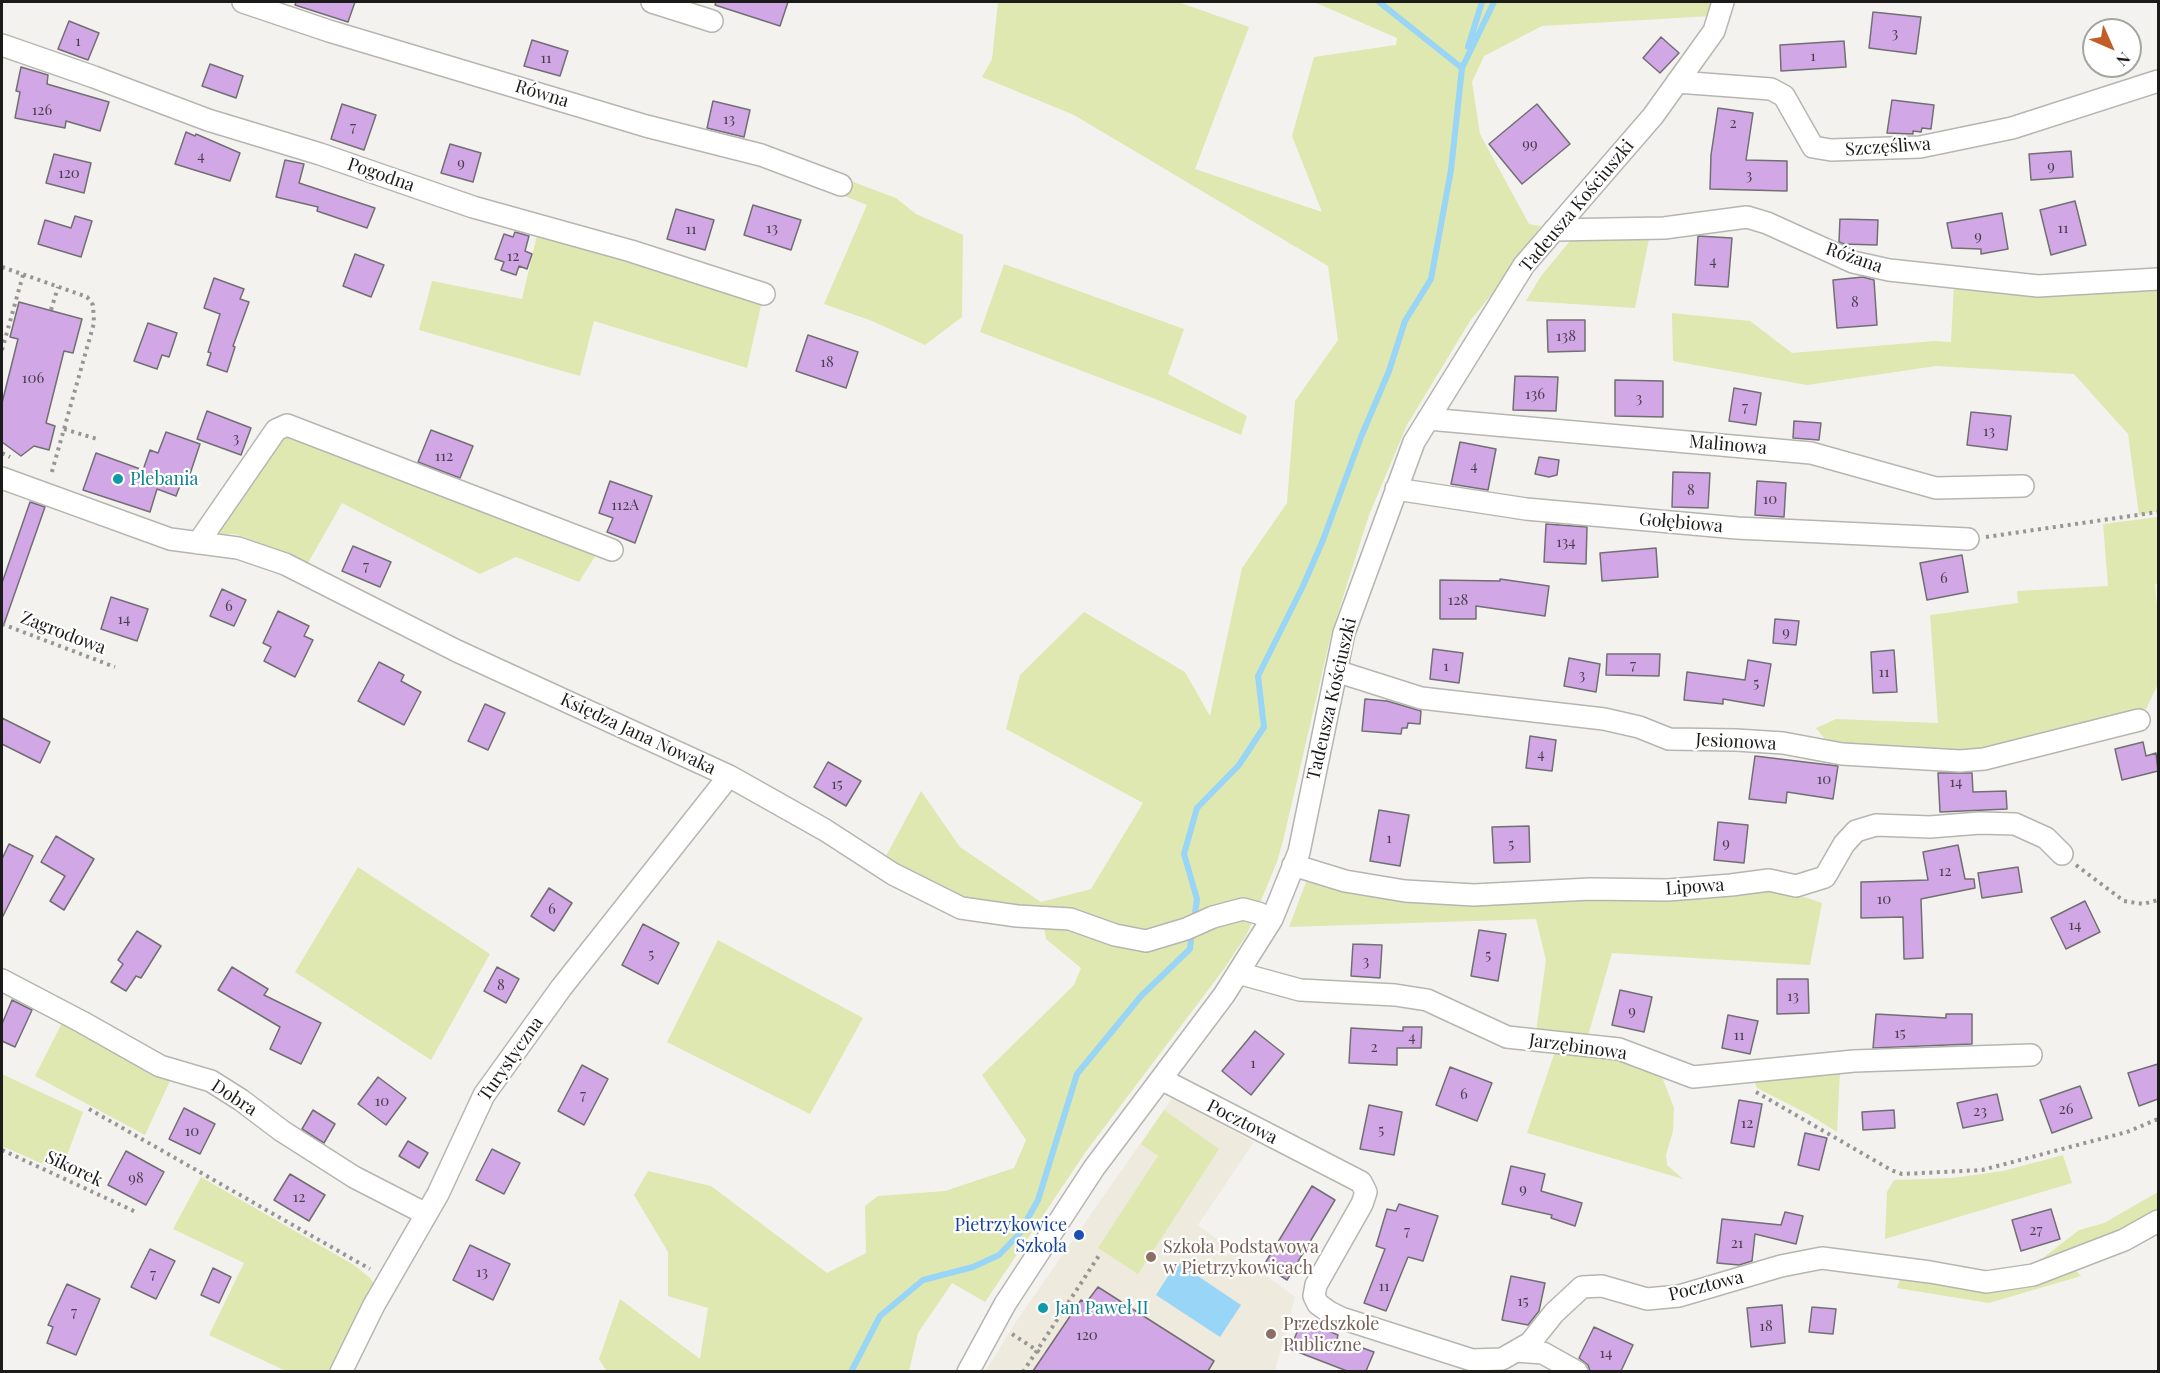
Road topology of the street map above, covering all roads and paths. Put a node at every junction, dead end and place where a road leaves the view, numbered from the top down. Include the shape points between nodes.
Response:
1 (243, 2) edge
2 (652, 2) edge
3 (1723, 2) edge
4 (712, 21) dead end
5 (2, 45) edge
6 (2158, 81) edge
7 (1677, 82) junction
8 (841, 184) dead end
9 (1554, 230) junction
10 (2, 267) edge
11 (23, 274) junction
12 (2158, 279) edge
13 (58, 287) junction
14 (764, 294) dead end
15 (51, 310) dead end
16 (2, 350) edge
17 (1428, 419) junction
18 (64, 429) junction
19 (97, 439) dead end
20 (51, 476) dead end
21 (2, 478) edge
22 (2023, 486) dead end
23 (1396, 489) junction
24 (2158, 512) edge
25 (1968, 539) joint
26 (198, 543) junction
27 (612, 550) dead end
28 (2, 624) edge
29 (115, 667) dead end
30 (1336, 671) junction
31 (2139, 720) dead end
32 (729, 776) junction
33 (2062, 854) joint
34 (1293, 865) junction
35 (2158, 900) edge
36 (1272, 919) junction
37 (1238, 973) junction
38 (2, 980) edge
39 (2031, 1055) dead end
40 (1161, 1079) junction
41 (1755, 1092) dead end
42 (88, 1109) dead end
43 (2158, 1119) edge
44 (2, 1150) edge
45 (136, 1212) dead end
46 (426, 1214) junction
47 (2158, 1221) edge
48 (1100, 1254) dead end
49 (386, 1285) junction
50 (1005, 1329) dead end
51 (1037, 1350) junction
52 (1516, 1351) junction
53 (1044, 1355) dead end
54 (341, 1371) edge
55 (968, 1371) edge
56 (1023, 1371) edge
57 (1577, 1371) edge

1 - 8 street, Równa via 646,126 761,155
2 - 4 street
3 - 7 street, Tadeusza Kościuszki via 1714,31
5 - 14 street, Pogodna via 208,120 473,207 631,251
6 - 7 street, Szczęśliwa via 2012,128 1920,147 1831,150 1813,147 1784,96 1771,89
7 - 9 street, Tadeusza Kościuszki via 1653,116
9 - 12 street, Różana via 1664,228 1747,218 1853,261 1889,270 2038,286
9 - 17 street, Tadeusza Kościuszki via 1524,265
10 - 11 path
11 - 13 path
11 - 16 path
13 - 15 path
13 - 18 path via 87,297 93,305 94,323
17 - 22 street, Malinowa via 1811,453 1936,488
17 - 23 street, Tadeusza Kościuszki via 1414,442
18 - 19 path
18 - 20 path
21 - 26 street, Księdza Jana Nowaka via 170,539
23 - 25 street, Gołębiowa via 1526,509 1737,528
23 - 30 street, Tadeusza Kościuszki via 1344,633
24 - 25 path
26 - 27 street via 276,430 287,425
26 - 32 street, Księdza Jana Nowaka via 238,548 285,564 457,651
28 - 29 path, Zagrodowa
30 - 31 street, Jesionowa via 1421,698 1604,719 1669,739 1783,743 1842,754 1984,759
30 - 34 street, Tadeusza Kościuszki via 1299,852
32 - 36 street, Księdza Jana Nowaka via 893,874 961,908 1070,919 1146,941 1243,909
32 - 46 street, Turystyczna via 561,988 484,1095
33 - 34 street, Lipowa via 2046,837 2015,824 1876,825 1857,831 1844,844 1825,877 1796,886 1769,880 1668,890 1590,889 1474,895 1384,888
33 - 35 path via 2124,901 2143,904
34 - 36 street, Tadeusza Kościuszki
36 - 37 street, Tadeusza Kościuszki
37 - 39 street, Jarzębinowa via 1300,990 1427,1000 1506,1037 1619,1048 1693,1077 1854,1061
37 - 40 street, Tadeusza Kościuszki
38 - 46 street, Dobra via 160,1066 211,1081 354,1177
40 - 52 street, Pocztowa via 1361,1182 1366,1192 1362,1204 1316,1285 1314,1296 1318,1304 1329,1312 1472,1360 1502,1359
40 - 55 street, Tadeusza Kościuszki via 1088,1177 1005,1304
41 - 43 path via 1902,1174 1982,1170 2127,1132
42 - 49 path via 369,1268
44 - 45 path, Sikorek
46 - 49 street, Turystyczna
47 - 52 street, Pocztowa via 2124,1240 2033,1275 1986,1282 1821,1258 1679,1296 1647,1299 1602,1286 1582,1287 1530,1343
48 - 51 path
49 - 54 street, Turystyczna
50 - 51 path
51 - 53 path
51 - 56 path
52 - 57 street via 1543,1353

